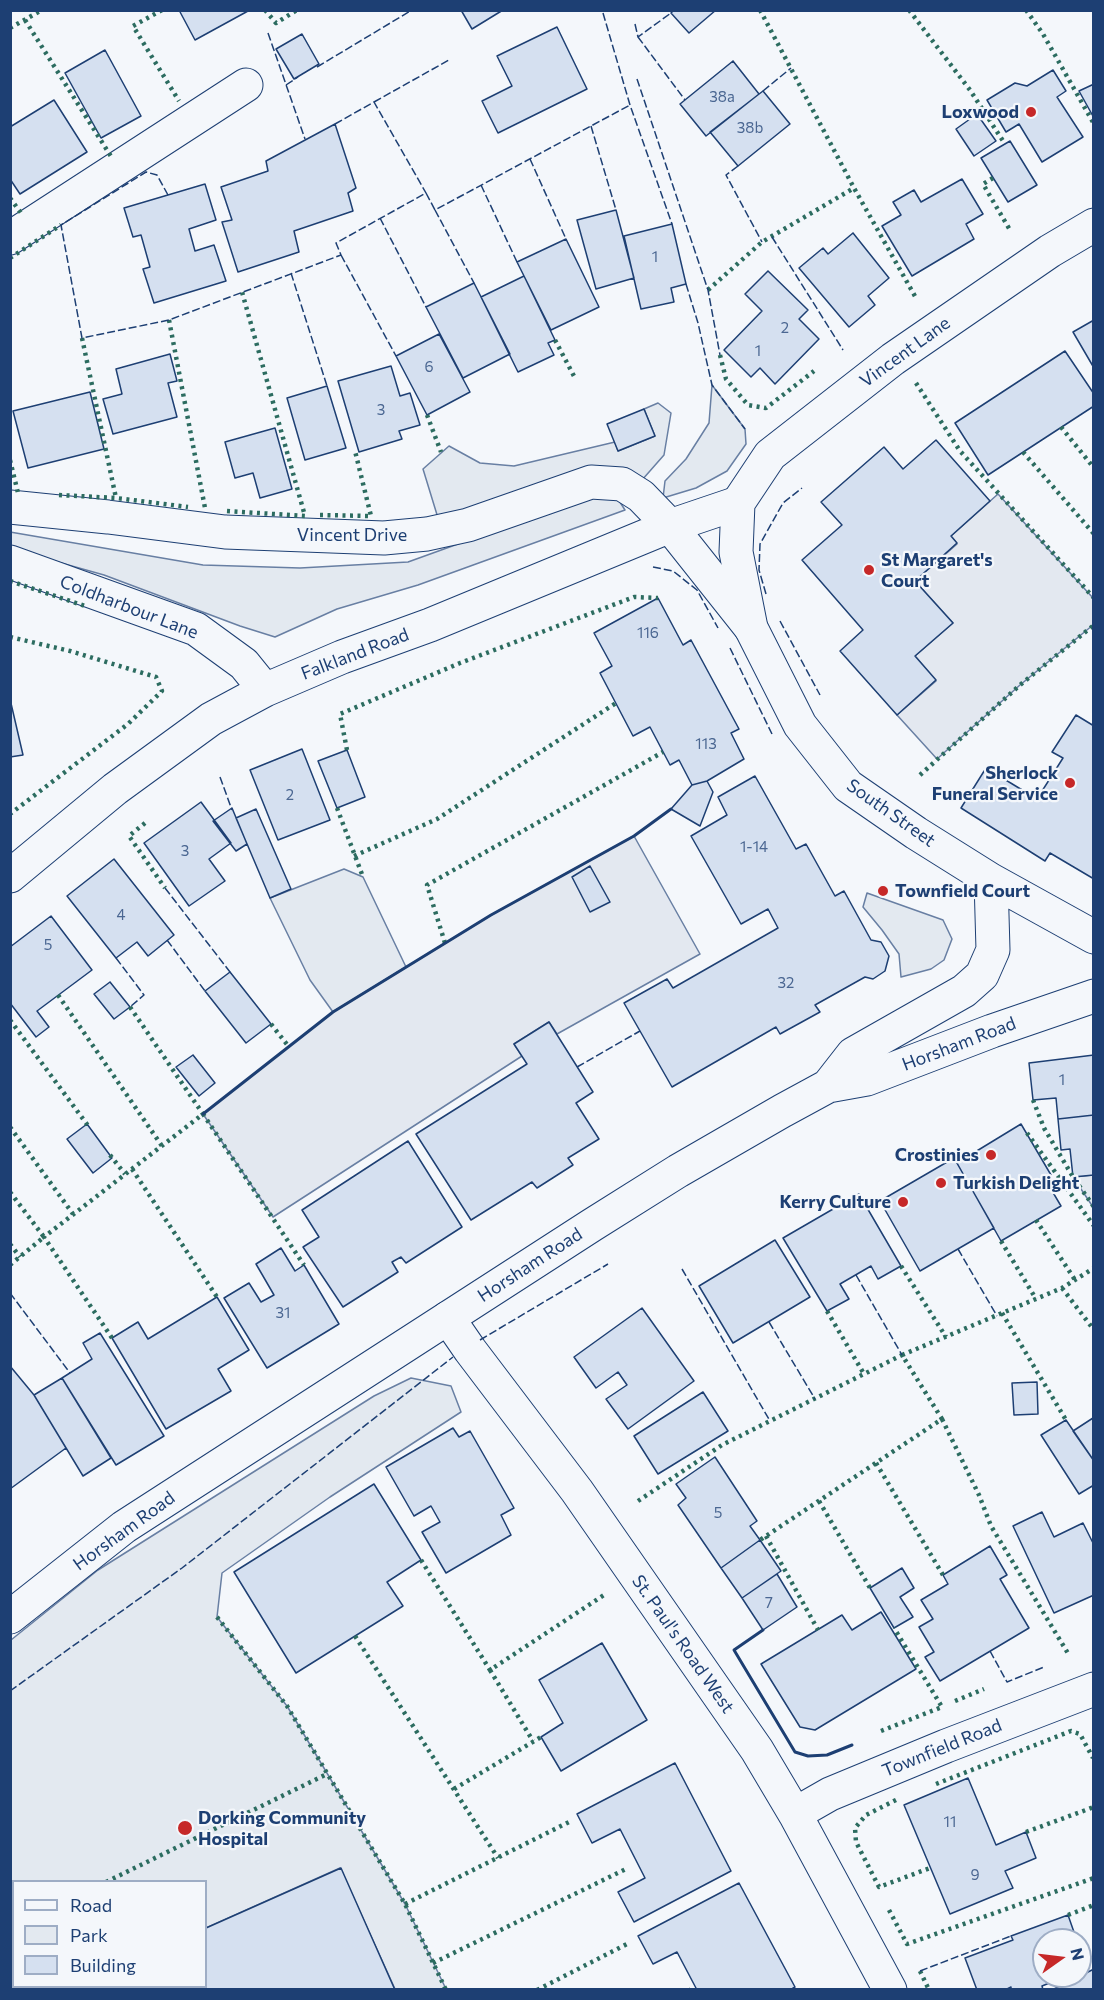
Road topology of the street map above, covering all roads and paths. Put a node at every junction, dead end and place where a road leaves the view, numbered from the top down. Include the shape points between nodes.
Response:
1 (246, 85) dead end
2 (1094, 225) edge
3 (10, 238) edge
4 (738, 503) junction
5 (10, 507) edge
6 (670, 526) junction
7 (10, 562) edge
8 (751, 628) junction
9 (265, 690) junction
10 (10, 876) edge
11 (991, 879) junction
12 (1094, 937) edge
13 (1094, 996) edge
14 (828, 1086) junction
15 (448, 1318) junction
16 (10, 1617) edge
17 (1094, 1689) edge
18 (795, 1814) junction
19 (890, 1989) edge

1 - 3 street
2 - 4 street, Vincent Lane via 1050,250 892,359 770,455
4 - 6 street, Falkland Road
4 - 8 street, South Street via 736,552
5 - 6 street, Vincent Drive via 225,532 384,538 468,525 591,482 622,484 641,496
6 - 8 street, South Street
6 - 9 street, Falkland Road
7 - 9 street, Coldharbour Lane via 196,629 244,664
8 - 11 street, South Street via 800,725 848,786
9 - 10 street, Falkland Road via 211,719 115,789
11 - 12 street, South Street
11 - 14 street via 993,950 982,975 964,991 853,1054
13 - 14 street, Horsham Road via 992,1030 867,1079
14 - 15 street, Horsham Road via 678,1171
15 - 16 street, Horsham Road via 124,1527
15 - 18 street, St. Paul's Road West via 577,1491 757,1750
17 - 18 street, Townfield Road via 935,1750 830,1794
18 - 19 street, St. Paul's Road West

